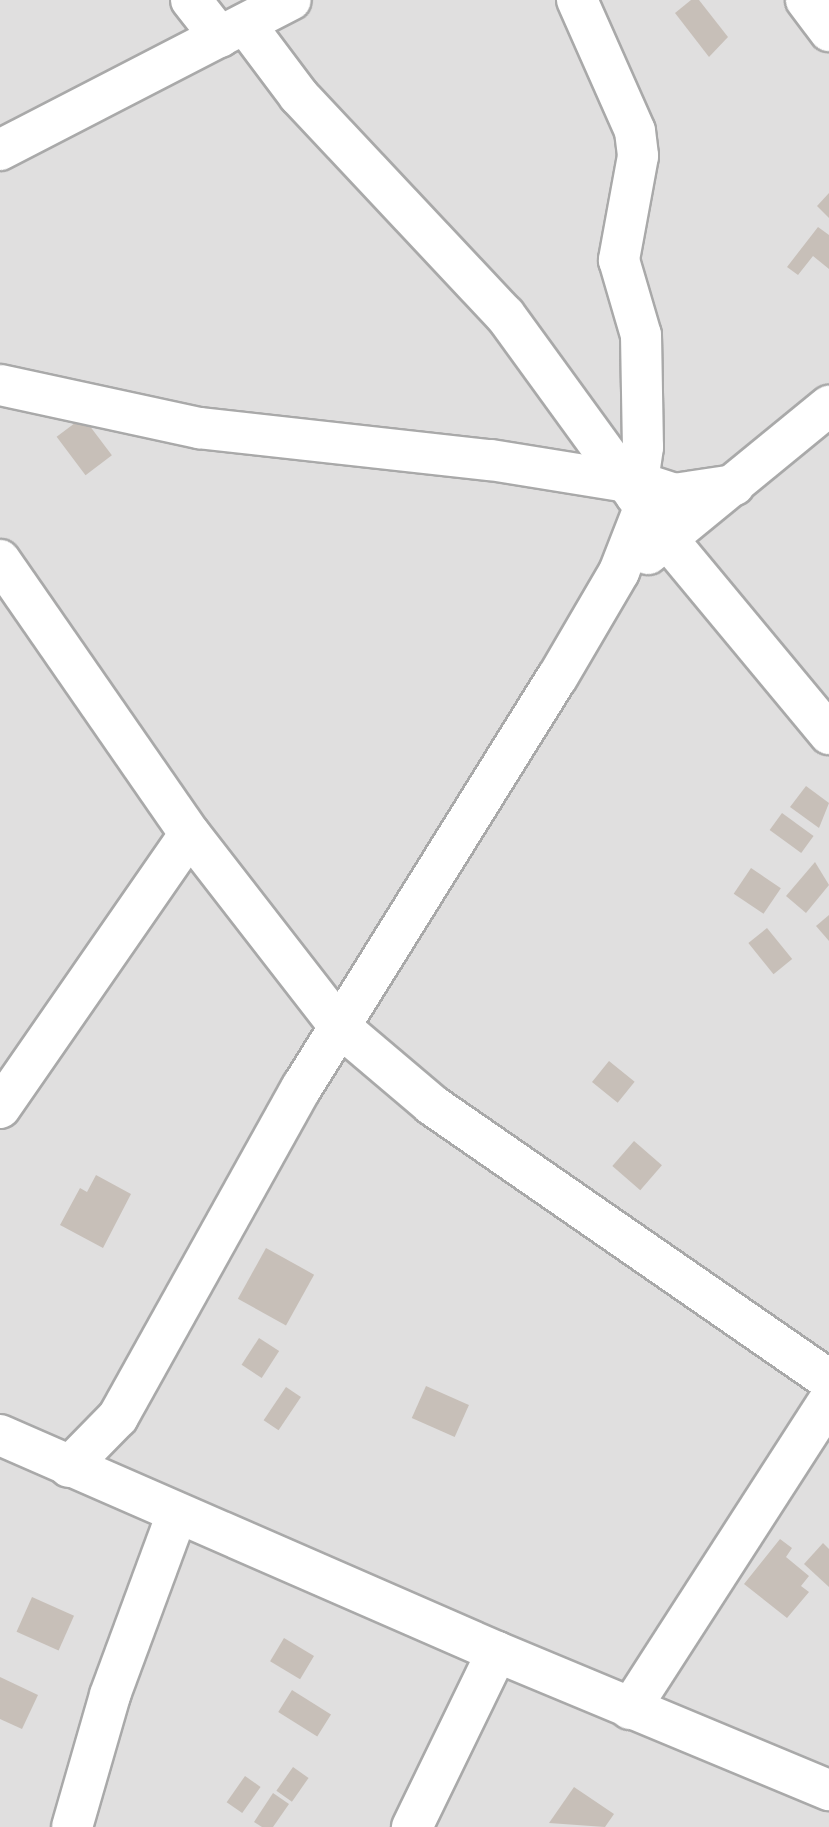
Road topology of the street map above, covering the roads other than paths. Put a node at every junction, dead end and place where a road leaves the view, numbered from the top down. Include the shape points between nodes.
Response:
1 (191, 0) edge
2 (291, 0) edge
3 (577, 0) edge
4 (806, 0) edge
5 (233, 30) junction
6 (829, 31) edge
7 (0, 150) edge
8 (0, 386) edge
9 (829, 406) edge
10 (734, 485) junction
11 (635, 501) junction
12 (0, 560) edge
13 (829, 734) edge
14 (190, 834) junction
15 (339, 1026) junction
16 (0, 1108) edge
17 (829, 1380) edge
18 (829, 1400) edge
19 (118, 1417) junction
20 (0, 1435) edge
21 (68, 1467) junction
22 (128, 1495) junction
23 (176, 1517) junction
24 (497, 1652) junction
25 (630, 1709) junction
26 (829, 1790) edge
27 (72, 1827) edge
28 (412, 1827) edge

1 - 5 street
2 - 5 street
3 - 11 street via 636,131 638,156 619,260 641,335
4 - 6 street
5 - 7 street
5 - 11 street via 504,315
8 - 11 street via 199,428
9 - 10 street
10 - 11 street
10 - 11 street
11 - 13 street
11 - 15 street via 619,572
12 - 14 street
14 - 15 street
14 - 16 street
15 - 17 street via 432,1105
15 - 19 street
18 - 25 street
19 - 21 street
19 - 22 street
20 - 21 street
21 - 22 street
22 - 23 street
23 - 24 street
23 - 27 street via 110,1694
24 - 25 street
24 - 28 street
25 - 26 street

